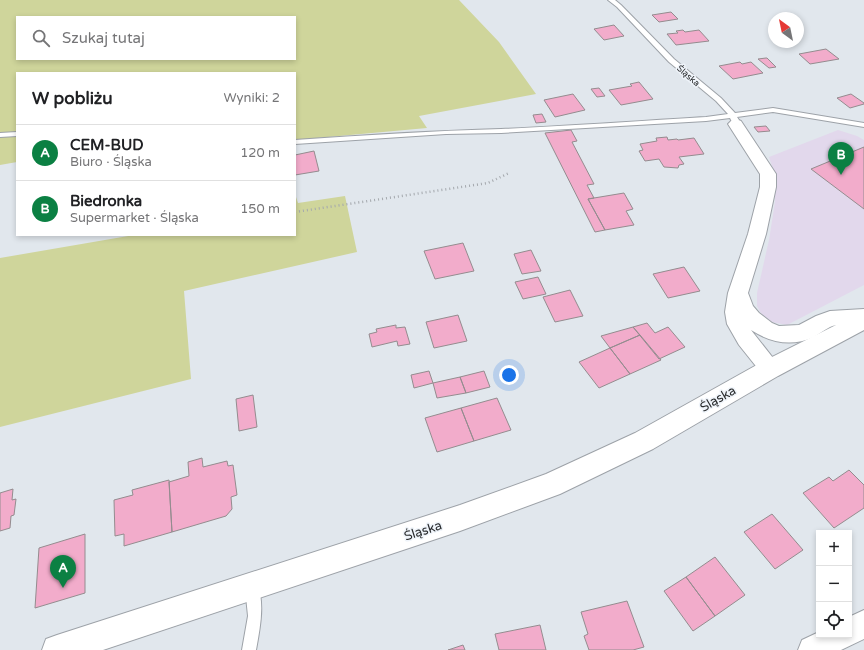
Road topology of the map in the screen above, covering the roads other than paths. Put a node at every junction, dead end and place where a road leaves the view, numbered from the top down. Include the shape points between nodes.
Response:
1 (611, 0) edge
2 (735, 120) junction
3 (864, 125) edge
4 (16, 134) edge
5 (0, 135) edge
6 (296, 142) edge
7 (738, 293) junction
8 (864, 319) edge
9 (770, 369) junction
10 (252, 587) junction
11 (864, 624) edge
12 (852, 630) edge
13 (836, 638) edge
14 (57, 650) edge
15 (249, 650) edge
16 (812, 650) edge

1 - 2 lane, Śląska via 680,69 719,101
2 - 3 lane via 773,110
2 - 6 lane
2 - 7 street, Śląska via 768,174 768,187 757,234
4 - 5 lane
7 - 8 street, Śląska via 755,322 778,334 788,336 802,333 829,319
7 - 9 street, Śląska via 735,312 737,324
8 - 9 main road, Śląska
9 - 10 main road, Śląska via 644,441 551,485 452,521
10 - 14 main road, Śląska
10 - 15 lane via 255,616
11 - 12 street
13 - 16 street

